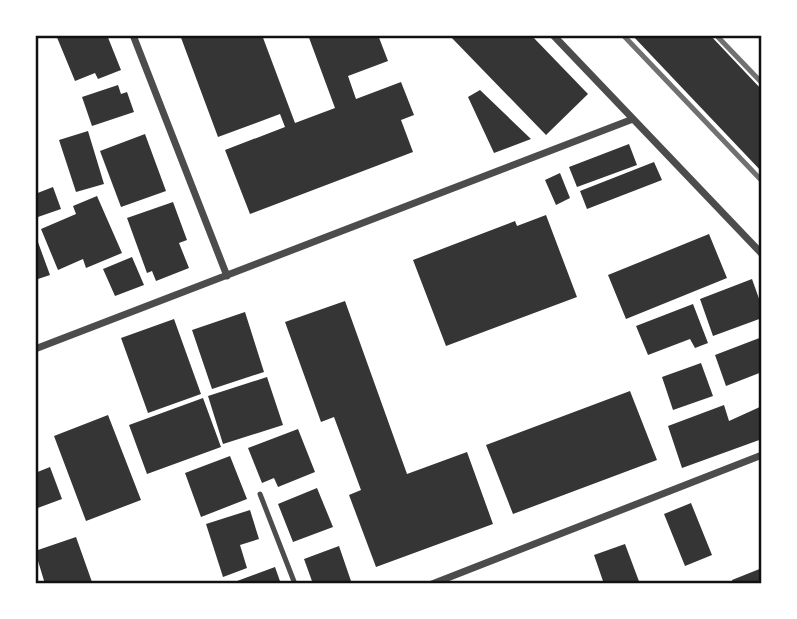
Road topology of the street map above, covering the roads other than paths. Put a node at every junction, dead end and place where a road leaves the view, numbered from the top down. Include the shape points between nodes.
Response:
1 (133, 35) edge
2 (553, 35) edge
3 (633, 119) junction
4 (762, 254) edge
5 (227, 276) junction
6 (35, 349) edge
7 (762, 455) edge
8 (260, 494) dead end
9 (295, 584) edge
10 (432, 584) edge

1 - 5 street
2 - 3 street
3 - 4 street
3 - 5 street
5 - 6 street
7 - 10 street
8 - 9 lane

